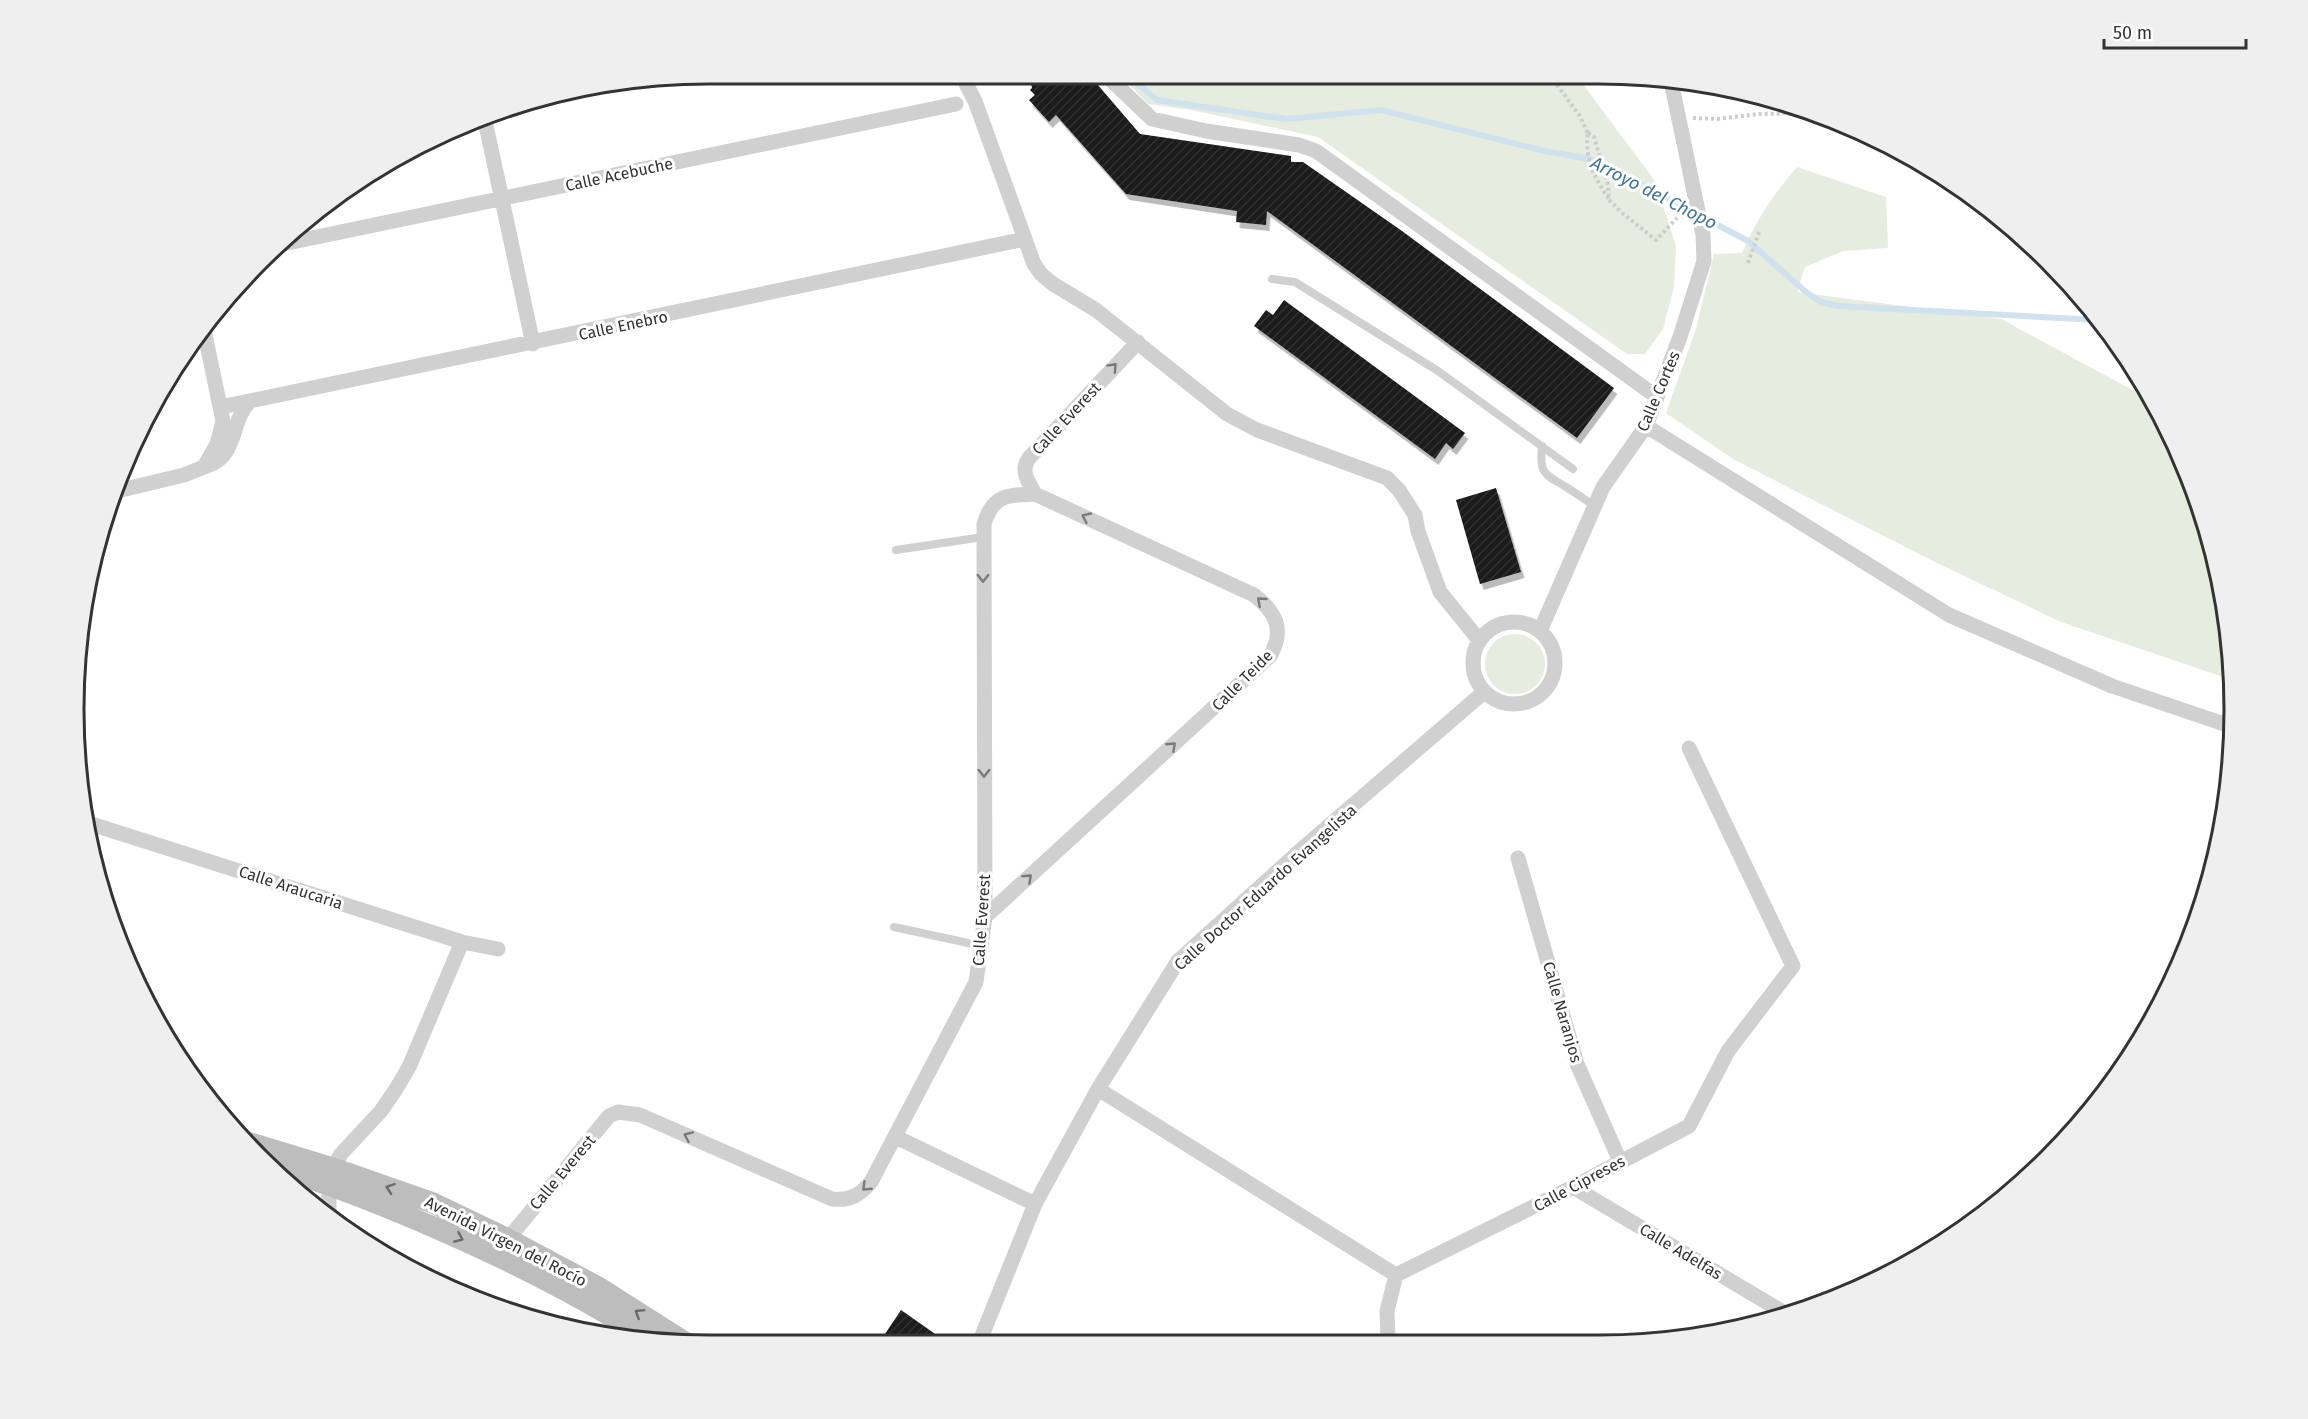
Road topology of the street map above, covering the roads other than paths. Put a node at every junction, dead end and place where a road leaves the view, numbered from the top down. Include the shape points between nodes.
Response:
1 (966, 84) edge
2 (1115, 84) edge
3 (1673, 88) edge
4 (956, 104) dead end
5 (486, 126) edge
6 (501, 199) junction
7 (1025, 239) junction
8 (294, 242) edge
9 (1272, 279) dead end
10 (206, 339) edge
11 (1138, 342) junction
12 (533, 344) junction
13 (1657, 397) junction
14 (249, 402) junction
15 (221, 407) junction
16 (1646, 426) junction
17 (1542, 446) junction
18 (204, 467) junction
19 (1573, 469) dead end
20 (124, 489) edge
21 (1035, 494) junction
22 (1595, 506) junction
23 (983, 537) junction
24 (896, 550) dead end
25 (1540, 631) junction
26 (1479, 640) junction
27 (1484, 692) junction
28 (2224, 723) edge
29 (1689, 748) dead end
30 (95, 825) edge
31 (1518, 858) dead end
32 (985, 917) junction
33 (894, 927) dead end
34 (462, 942) junction
35 (982, 946) junction
36 (498, 949) dead end
37 (1098, 1089) junction
38 (896, 1137) junction
39 (264, 1149) edge
40 (1620, 1161) junction
41 (285, 1169) edge
42 (331, 1176) junction
43 (1573, 1187) junction
44 (1035, 1204) junction
45 (329, 1206) edge
46 (508, 1239) junction
47 (1396, 1275) junction
48 (1778, 1309) edge
49 (635, 1331) edge
50 (672, 1334) edge
51 (982, 1335) edge
52 (1388, 1335) edge

1 - 7 street
2 - 13 street via 1152,119 1299,145 1316,152
3 - 13 street, Calle Cortes via 1703,235 1704,261
4 - 6 street, Calle Acebuche
5 - 6 street
6 - 8 street, Calle Acebuche
6 - 12 street
7 - 11 street via 1041,274
7 - 12 street, Calle Enebro
9 - 17 lane via 1295,282 1428,364
10 - 15 street
21 -> 11 street, Calle Everest via 1024,470 1029,458
11 - 26 street via 1227,414 1257,430 1387,478 1415,515 1440,592
12 - 14 street, Calle Enebro
13 - 16 street, Calle Cortes
14 - 15 street, Calle Enebro
14 - 18 street via 239,415 229,448 217,462
15 - 18 street via 223,421 218,444
16 - 22 street, Calle Cortes via 1603,487
16 - 28 street via 1949,615 2112,686
17 - 19 lane
17 - 22 lane via 1542,468 1549,478
18 - 20 street
21 - 23 street, Calle Everest via 1000,498 988,511
32 -> 21 street, Calle Teide via 1270,656 1276,646 1278,629 1274,616 1254,595
22 - 25 street, Calle Cortes
23 - 24 lane
23 -> 32 street, Calle Everest
25 - 26 street via 1515,621 1488,630
25 - 27 street via 1554,651 1555,663 1551,681 1540,695 1530,701 1506,704
26 - 27 street via 1474,673
27 - 37 street, Calle Doctor Eduardo Evangelista via 1178,961
29 - 40 street, Calle Cipreses via 1793,966 1728,1051 1689,1126
30 - 34 street, Calle Araucaria
31 - 40 street, Calle Naranjos via 1577,1064
32 - 35 street, Calle Everest
33 - 35 lane
34 - 36 street, Calle Araucaria
34 - 42 street via 409,1067 381,1111 341,1154
35 - 38 street, Calle Everest via 976,982
37 - 44 street, Calle Doctor Eduardo Evangelista
37 - 47 street
38 - 44 street
38 -> 46 street, Calle Everest via 871,1182 856,1195 832,1199 640,1115 618,1112 609,1116
39 - 42 street, Avenida Virgen del Rocío
40 - 43 street, Calle Cipreses
41 - 42 street, Avenida Virgen del Rocío
42 - 45 street
46 -> 42 street, Avenida Virgen del Rocío via 433,1203
42 -> 49 street, Avenida Virgen del Rocío via 369,1199 497,1255
43 - 47 street, Calle Cipreses
43 - 48 street, Calle Adelfas
44 - 51 street, Calle Doctor Eduardo Evangelista
50 -> 46 street, Avenida Virgen del Rocío via 600,1288
47 - 52 street via 1387,1311

